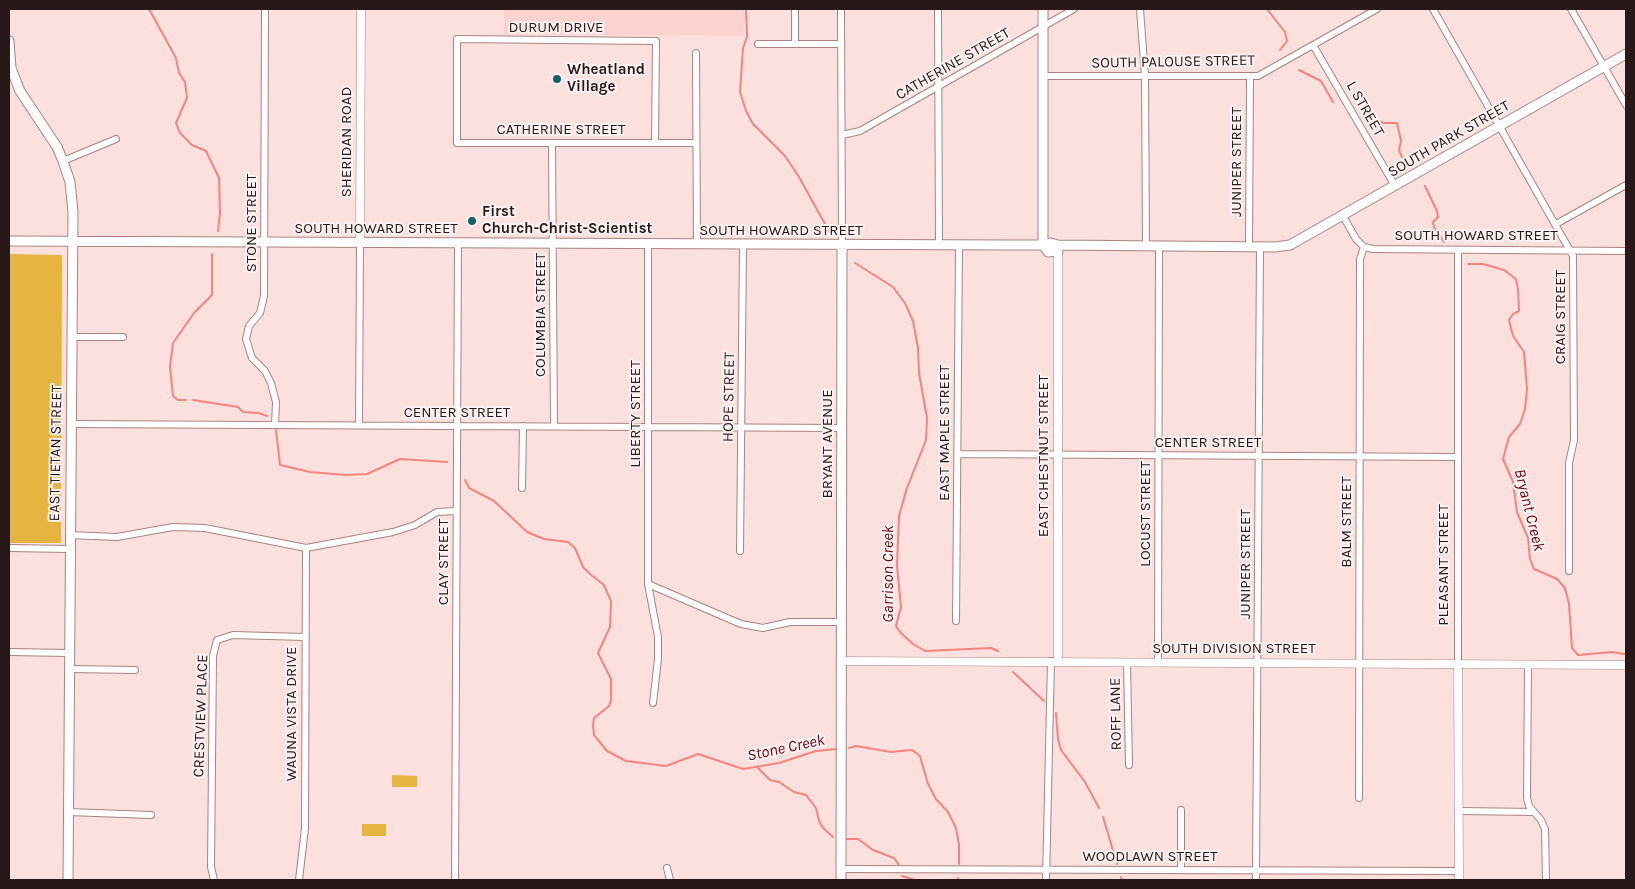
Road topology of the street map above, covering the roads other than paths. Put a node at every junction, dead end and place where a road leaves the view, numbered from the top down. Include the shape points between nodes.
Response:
1 (265, 9) edge
2 (361, 9) edge
3 (795, 9) edge
4 (841, 9) edge
5 (938, 9) edge
6 (1042, 9) edge
7 (1074, 9) edge
8 (1140, 9) edge
9 (1377, 9) edge
10 (1433, 9) edge
11 (1571, 9) edge
12 (1043, 26) junction
13 (9, 41) edge
14 (758, 44) dead end
15 (795, 44) junction
16 (841, 44) junction
17 (1313, 45) junction
18 (696, 53) dead end
19 (1626, 54) edge
20 (1604, 66) junction
21 (1043, 76) junction
22 (1145, 76) junction
23 (1250, 77) junction
24 (938, 86) junction
25 (1626, 105) edge
26 (1500, 126) junction
27 (842, 135) junction
28 (116, 139) dead end
29 (457, 143) joint
30 (552, 143) junction
31 (655, 143) junction
32 (696, 143) junction
33 (63, 161) junction
34 (1626, 185) edge
35 (1395, 186) junction
36 (1343, 216) junction
37 (1556, 224) junction
38 (9, 241) edge
39 (72, 241) junction
40 (264, 242) junction
41 (360, 242) junction
42 (458, 243) junction
43 (553, 243) junction
44 (648, 244) junction
45 (697, 244) junction
46 (743, 244) junction
47 (842, 244) junction
48 (939, 245) junction
49 (959, 245) junction
50 (1043, 245) junction
51 (1146, 246) junction
52 (1159, 246) junction
53 (1249, 247) junction
54 (1260, 247) junction
55 (1364, 247) junction
56 (1058, 249) junction
57 (1458, 250) junction
58 (1571, 250) junction
59 (1626, 251) edge
60 (71, 337) junction
61 (122, 337) dead end
62 (71, 424) junction
63 (275, 425) junction
64 (359, 425) junction
65 (457, 426) junction
66 (523, 426) junction
67 (554, 426) junction
68 (648, 427) junction
69 (741, 427) junction
70 (842, 428) junction
71 (958, 454) junction
72 (1058, 455) junction
73 (1159, 455) junction
74 (1259, 456) junction
75 (1359, 457) junction
76 (1458, 457) junction
77 (522, 488) dead end
78 (456, 512) junction
79 (69, 536) junction
80 (9, 548) edge
81 (306, 548) junction
82 (69, 549) junction
83 (740, 551) dead end
84 (1568, 571) dead end
85 (648, 584) junction
86 (956, 621) dead end
87 (842, 622) junction
88 (305, 637) junction
89 (9, 652) edge
90 (69, 653) junction
91 (842, 661) junction
92 (1054, 661) junction
93 (1127, 662) junction
94 (1158, 662) junction
95 (1258, 663) junction
96 (1359, 664) junction
97 (1458, 664) junction
98 (1528, 664) junction
99 (1626, 665) edge
100 (69, 670) junction
101 (134, 670) dead end
102 (653, 704) dead end
103 (1129, 765) dead end
104 (1359, 798) dead end
105 (1182, 810) dead end
106 (68, 812) junction
107 (1459, 812) junction
108 (1534, 812) junction
109 (150, 814) dead end
110 (667, 868) dead end
111 (841, 868) junction
112 (1047, 869) junction
113 (1181, 870) junction
114 (1256, 870) junction
115 (1459, 871) junction
116 (68, 880) edge
117 (214, 880) edge
118 (299, 880) edge
119 (455, 880) edge
120 (670, 880) edge
121 (841, 880) edge
122 (1046, 880) edge
123 (1256, 880) edge
124 (1459, 880) edge
125 (1546, 880) edge

1 - 40 street, STONE STREET
2 - 41 street, SHERIDAN ROAD
3 - 15 street
4 - 16 street, BRYANT AVENUE
5 - 24 street
6 - 12 main road
7 - 12 street, CATHERINE STREET
8 - 22 street
9 - 17 street, SOUTH PALOUSE STREET
10 - 26 street, CRAIG STREET
11 - 20 street
12 - 21 main road
12 - 24 street, CATHERINE STREET
13 - 33 main road, EAST TIETAN STREET via 11,68 20,91
14 - 15 street
15 - 16 street
16 - 27 street, BRYANT AVENUE
17 - 23 street, SOUTH PALOUSE STREET via 1264,73
17 - 35 street, L STREET
18 - 32 street
19 - 20 main road, SOUTH PARK STREET
20 - 25 street
20 - 26 main road, SOUTH PARK STREET
21 - 22 street, SOUTH PALOUSE STREET
21 - 50 main road
22 - 23 street, SOUTH PALOUSE STREET
22 - 51 street
23 - 53 street, JUNIPER STREET
24 - 27 street, CATHERINE STREET via 860,132
24 - 48 street
26 - 35 main road, SOUTH PARK STREET
26 - 37 street, CRAIG STREET
27 - 47 street, BRYANT AVENUE
28 - 33 street
29 - 30 street, CATHERINE STREET
29 - 31 street, DURUM DRIVE via 457,39 656,41
30 - 31 street, CATHERINE STREET
30 - 43 street, COLUMBIA STREET
31 - 32 street, CATHERINE STREET
32 - 45 street
33 - 39 main road, EAST TIETAN STREET via 71,192
34 - 37 street
35 - 36 main road, SOUTH PARK STREET
36 - 54 main road, SOUTH PARK STREET via 1301,240 1283,246
36 - 55 street
37 - 58 street, CRAIG STREET
38 - 39 main road, SOUTH HOWARD STREET
39 - 40 main road, SOUTH HOWARD STREET
39 - 60 main road, EAST TIETAN STREET
40 - 41 main road, SOUTH HOWARD STREET
40 - 63 street, STONE STREET via 264,296 260,313 249,326 246,339 252,358 265,370 271,383 276,402
41 - 42 main road, SOUTH HOWARD STREET
41 - 64 street, SHERIDAN ROAD
42 - 43 main road, SOUTH HOWARD STREET
42 - 65 street, CLAY STREET
43 - 44 main road, SOUTH HOWARD STREET
43 - 67 street, COLUMBIA STREET
44 - 45 main road, SOUTH HOWARD STREET
44 - 68 street, LIBERTY STREET
45 - 46 main road, SOUTH HOWARD STREET
46 - 47 main road, SOUTH HOWARD STREET
46 - 69 street, HOPE STREET
47 - 48 main road, SOUTH HOWARD STREET
47 - 70 main road, BRYANT AVENUE
48 - 49 main road, SOUTH HOWARD STREET
49 - 50 main road, SOUTH HOWARD STREET
49 - 71 street, EAST MAPLE STREET
50 - 56 main road via 1048,252
51 - 52 main road
51 - 56 main road via 1071,246
52 - 53 main road
52 - 73 street, LOCUST STREET
53 - 54 main road
54 - 74 street, JUNIPER STREET
55 - 57 street, SOUTH HOWARD STREET
55 - 75 street, BALM STREET via 1360,259
56 - 72 street, EAST CHESTNUT STREET
57 - 58 street, SOUTH HOWARD STREET
57 - 76 street, PLEASANT STREET
58 - 59 street, SOUTH HOWARD STREET
58 - 84 street, CRAIG STREET via 1574,261 1574,440 1569,463
60 - 61 street
60 - 62 main road, EAST TIETAN STREET
62 - 63 street, CENTER STREET
62 - 79 main road, EAST TIETAN STREET
63 - 64 street, CENTER STREET
64 - 65 street, CENTER STREET
65 - 66 street, CENTER STREET
65 - 78 street, CLAY STREET
66 - 67 street, CENTER STREET
66 - 77 street
67 - 68 street, CENTER STREET
68 - 69 street, CENTER STREET
68 - 85 street, LIBERTY STREET
69 - 70 street, CENTER STREET
69 - 83 street, HOPE STREET
70 - 87 main road, BRYANT AVENUE
71 - 72 street, CENTER STREET
71 - 86 street, EAST MAPLE STREET
72 - 73 street, CENTER STREET
72 - 92 street, EAST CHESTNUT STREET
73 - 74 street, CENTER STREET
73 - 94 street, LOCUST STREET
74 - 75 street, CENTER STREET
74 - 95 street, JUNIPER STREET
75 - 76 street, CENTER STREET
75 - 96 street, BALM STREET
76 - 97 street, PLEASANT STREET
78 - 81 street via 437,512 415,525 393,532
78 - 119 street, CLAY STREET
79 - 81 street via 117,537 173,527 205,528
79 - 82 main road, EAST TIETAN STREET
80 - 82 street
81 - 88 street, WAUNA VISTA DRIVE
82 - 90 main road, EAST TIETAN STREET
85 - 87 street via 741,624 763,628 790,622
85 - 102 street, LIBERTY STREET via 658,637
87 - 91 main road, BRYANT AVENUE
88 - 117 street, CRESTVIEW PLACE via 233,635 218,640 212,656 211,867
88 - 118 street, WAUNA VISTA DRIVE via 305,828
89 - 90 street
90 - 100 main road, EAST TIETAN STREET
91 - 92 street, SOUTH DIVISION STREET
91 - 111 main road, BRYANT AVENUE
92 - 93 street, SOUTH DIVISION STREET
92 - 112 street, EAST CHESTNUT STREET
93 - 94 street, SOUTH DIVISION STREET
93 - 103 street, ROFF LANE
94 - 95 street, SOUTH DIVISION STREET
95 - 96 street, SOUTH DIVISION STREET
95 - 114 street, JUNIPER STREET
96 - 97 street, SOUTH DIVISION STREET
96 - 104 street, BALM STREET
97 - 98 street, SOUTH DIVISION STREET
97 - 107 street, PLEASANT STREET
98 - 99 street, SOUTH DIVISION STREET
98 - 108 street via 1527,798
100 - 101 street
100 - 106 main road, EAST TIETAN STREET
105 - 113 street
106 - 109 street
106 - 116 main road, EAST TIETAN STREET
107 - 108 street
107 - 115 street, PLEASANT STREET
108 - 125 street via 1546,833
110 - 120 street
111 - 112 street, WOODLAWN STREET
111 - 121 main road, BRYANT AVENUE
112 - 113 street, WOODLAWN STREET
112 - 122 street, EAST CHESTNUT STREET
113 - 114 street, WOODLAWN STREET
114 - 115 street, WOODLAWN STREET
114 - 123 street, JUNIPER STREET
115 - 124 street, PLEASANT STREET

